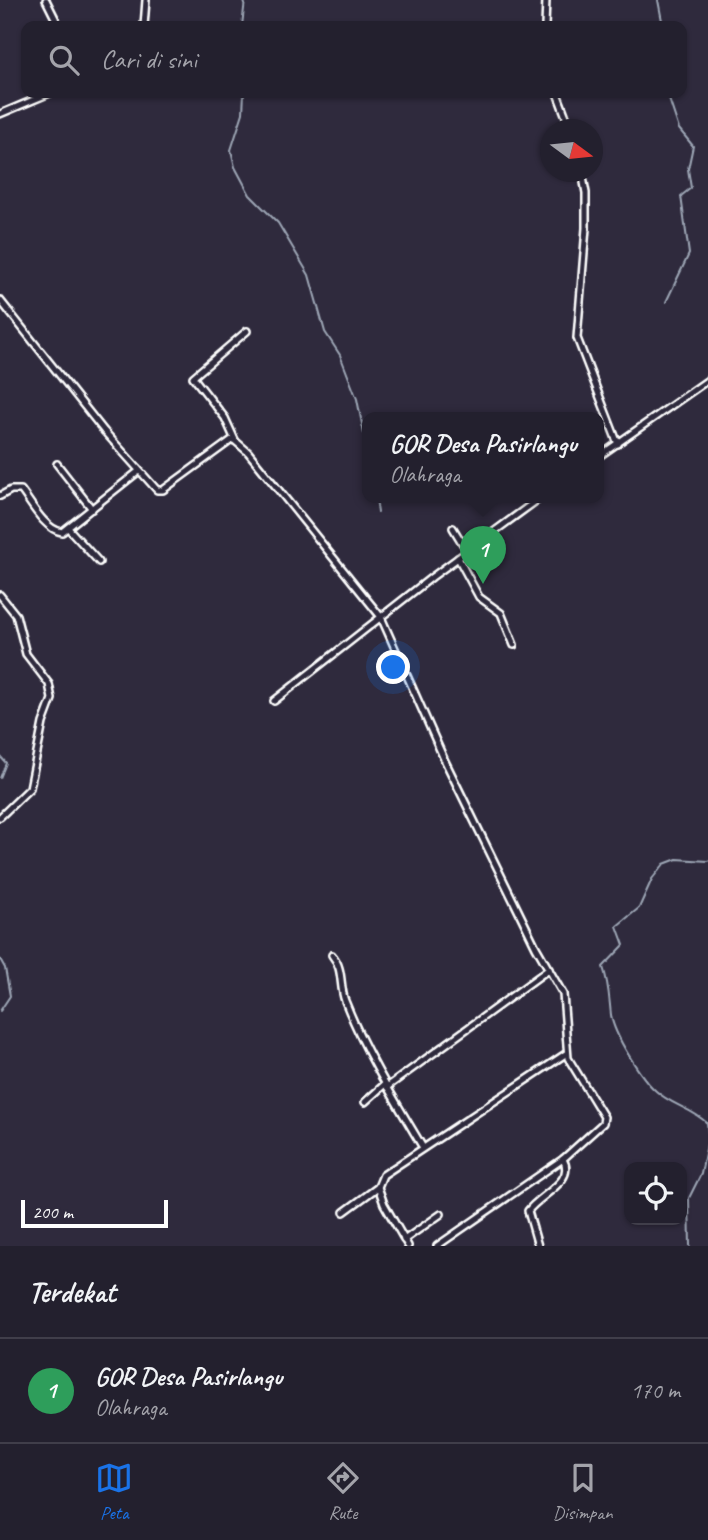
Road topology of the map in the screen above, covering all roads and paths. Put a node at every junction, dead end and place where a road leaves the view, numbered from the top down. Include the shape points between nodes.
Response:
1 (46, 0) edge
2 (146, 0) edge
3 (546, 0) edge
4 (56, 21) edge
5 (144, 21) edge
6 (545, 21) edge
7 (38, 98) edge
8 (560, 98) edge
9 (0, 114) edge
10 (567, 119) edge
11 (584, 182) edge
12 (0, 300) edge
13 (247, 331) dead end
14 (708, 380) edge
15 (235, 440) junction
16 (618, 444) junction
17 (604, 453) edge
18 (57, 464) dead end
19 (139, 471) junction
20 (0, 496) edge
21 (533, 503) edge
22 (92, 509) junction
23 (68, 528) junction
24 (453, 528) dead end
25 (467, 551) junction
26 (458, 558) junction
27 (100, 562) dead end
28 (0, 595) edge
29 (381, 617) junction
30 (514, 645) dead end
31 (274, 701) dead end
32 (0, 817) edge
33 (332, 955) dead end
34 (549, 969) junction
35 (567, 1053) junction
36 (386, 1085) junction
37 (365, 1102) dead end
38 (422, 1146) junction
39 (562, 1159) junction
40 (378, 1187) junction
41 (344, 1212) dead end
42 (441, 1214) dead end
43 (406, 1243) edge
44 (437, 1246) edge
45 (538, 1246) edge

1 - 4 street
2 - 5 street
3 - 6 street
7 - 9 street
8 - 10 street
11 - 16 street via 586,228 577,338
12 - 19 street
13 - 15 street via 193,377 225,418
14 - 16 street
15 - 19 street via 163,491 155,489
15 - 29 street
16 - 17 street
18 - 22 street
19 - 22 street
20 - 23 street via 20,489 56,531
21 - 25 street
22 - 23 street
23 - 27 street
24 - 25 street
25 - 26 street
26 - 29 street
26 - 30 street via 479,597 501,613
28 - 32 street via 16,615 26,654 49,684 52,699 43,723 34,780 26,796
29 - 31 street
29 - 34 street via 444,759
33 - 36 street via 341,973 344,998
34 - 35 street via 565,1000
34 - 36 street
35 - 38 street
35 - 39 street via 604,1119
36 - 37 street
36 - 38 street
38 - 40 street via 386,1172
39 - 44 street
39 - 45 street via 565,1176 528,1212
40 - 41 street
40 - 43 street
42 - 43 street

